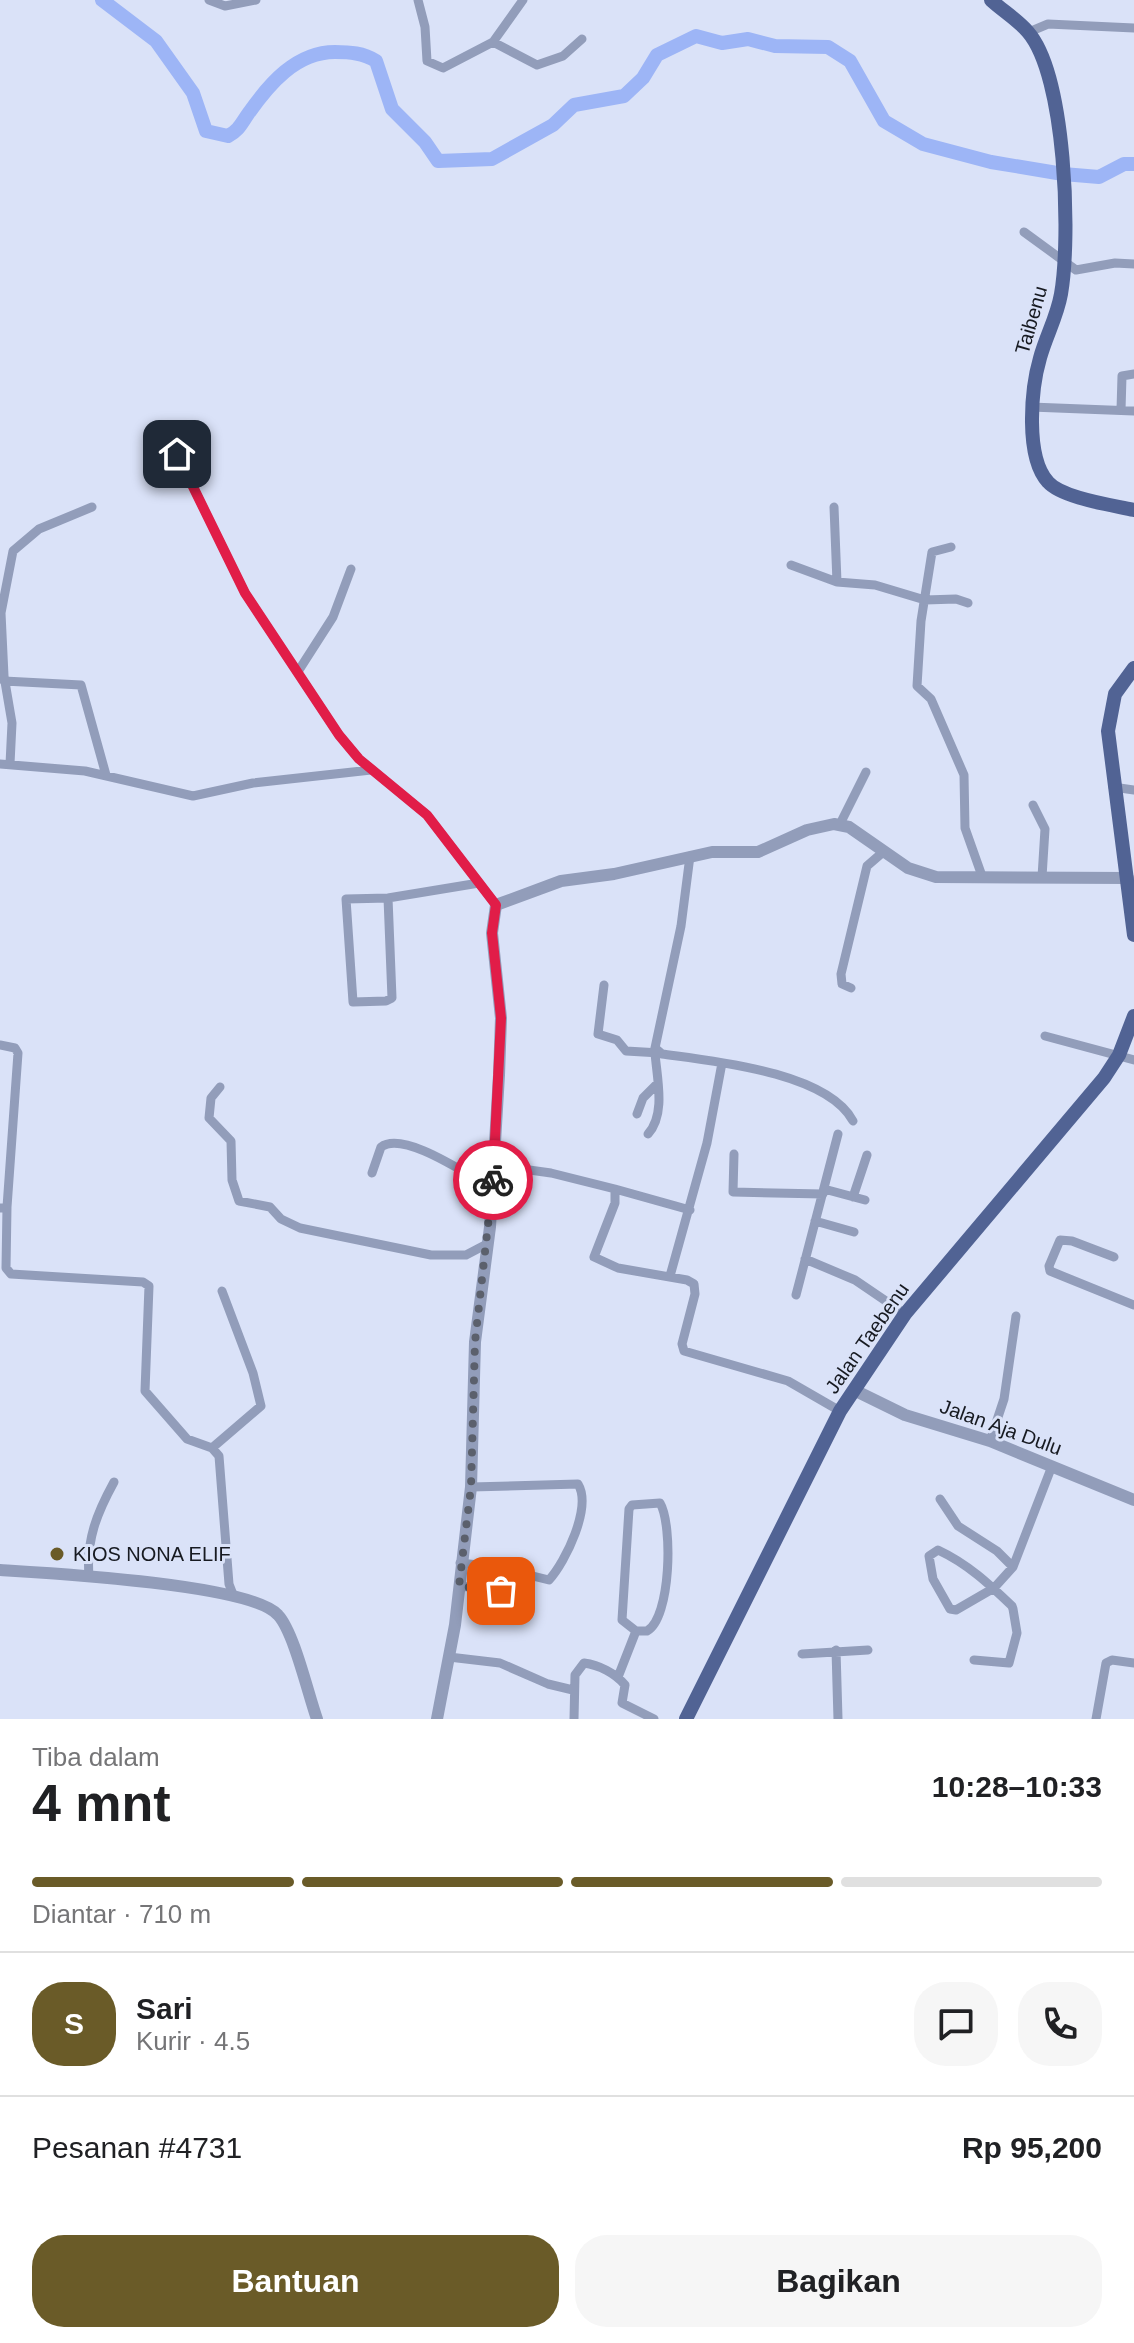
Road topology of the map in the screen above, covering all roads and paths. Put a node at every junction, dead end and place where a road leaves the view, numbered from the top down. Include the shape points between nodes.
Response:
1 (209, 0) edge
2 (256, 0) edge
3 (418, 0) edge
4 (523, 0) edge
5 (991, 0) edge
6 (1134, 28) edge
7 (1029, 32) junction
8 (582, 39) dead end
9 (493, 42) junction
10 (1024, 232) dead end
11 (1065, 264) junction
12 (1134, 264) edge
13 (1134, 374) edge
14 (1031, 407) junction
15 (1121, 410) junction
16 (1134, 411) edge
17 (177, 454) dead end
18 (92, 507) dead end
19 (834, 507) dead end
20 (1134, 510) edge
21 (951, 547) dead end
22 (791, 565) dead end
23 (351, 569) dead end
24 (837, 582) junction
25 (925, 600) junction
26 (968, 603) dead end
27 (1, 650) edge
28 (1134, 668) edge
29 (299, 670) junction
30 (4, 681) junction
31 (5, 764) edge
32 (371, 770) junction
33 (866, 772) dead end
34 (106, 775) junction
35 (1113, 787) junction
36 (1134, 790) edge
37 (1033, 805) dead end
38 (840, 824) junction
39 (882, 853) junction
40 (690, 856) junction
41 (982, 876) junction
42 (1042, 877) junction
43 (1128, 878) junction
44 (479, 883) junction
45 (388, 898) junction
46 (1132, 901) edge
47 (496, 905) junction
48 (1134, 935) edge
49 (604, 985) dead end
50 (851, 988) dead end
51 (1134, 1016) edge
52 (1045, 1036) dead end
53 (0, 1045) edge
54 (658, 1053) junction
55 (1119, 1055) junction
56 (1134, 1060) edge
57 (722, 1063) junction
58 (657, 1084) junction
59 (220, 1087) dead end
60 (637, 1114) dead end
61 (853, 1121) dead end
62 (648, 1134) dead end
63 (838, 1134) dead end
64 (734, 1154) dead end
65 (867, 1155) dead end
66 (494, 1165) junction
67 (372, 1173) dead end
68 (492, 1188) junction
69 (615, 1189) junction
70 (823, 1192) junction
71 (853, 1197) junction
72 (865, 1200) dead end
73 (4, 1208) edge
74 (690, 1210) junction
75 (815, 1221) junction
76 (854, 1232) dead end
77 (487, 1244) junction
78 (1114, 1257) dead end
79 (805, 1259) junction
80 (670, 1276) junction
81 (222, 1291) dead end
82 (796, 1295) dead end
83 (1134, 1305) edge
84 (905, 1314) junction
85 (1016, 1316) dead end
86 (854, 1390) junction
87 (840, 1411) junction
88 (990, 1441) junction
89 (212, 1448) junction
90 (1052, 1466) junction
91 (114, 1482) dead end
92 (471, 1487) junction
93 (940, 1499) dead end
94 (1134, 1500) edge
95 (460, 1563) junction
96 (1013, 1567) junction
97 (0, 1570) edge
98 (89, 1576) junction
99 (513, 1584) dead end
100 (459, 1586) junction
101 (994, 1588) junction
102 (234, 1597) junction
103 (636, 1631) junction
104 (836, 1650) junction
105 (868, 1650) dead end
106 (802, 1654) dead end
107 (449, 1657) junction
108 (974, 1660) dead end
109 (1134, 1663) edge
110 (618, 1677) junction
111 (573, 1690) junction
112 (317, 1719) edge
113 (437, 1719) edge
114 (574, 1719) edge
115 (654, 1719) edge
116 (686, 1719) edge
117 (838, 1719) edge
118 (1096, 1719) edge

1 - 2 street via 225,6
3 - 9 street via 427,61 436,67
4 - 9 street
5 - 7 main road
6 - 7 street via 1048,24
7 - 11 main road, Taibenu via 1051,83 1061,147
8 - 9 street via 563,56 537,65
10 - 11 street
11 - 12 street via 1083,270
11 - 14 main road, Taibenu
13 - 15 street via 1122,372
14 - 15 street
14 - 20 main road, Taibenu via 1035,449 1049,484
15 - 16 street
17 - 29 street via 245,593
18 - 27 street via 39,529 13,551 1,613
19 - 24 street
21 - 25 street via 932,552
22 - 24 street
23 - 29 street via 333,617
24 - 25 street via 879,585
25 - 26 street
25 - 41 street via 917,686 931,699 964,775 965,828
27 - 30 street
28 - 35 main road via 1115,694 1109,716
29 - 32 street via 339,735
30 - 31 street via 12,723
30 - 34 street via 81,685
31 - 34 street
32 - 34 street via 253,783 193,796
32 - 44 street via 427,815
33 - 38 street
35 - 36 street
35 - 43 main road
37 - 42 street via 1045,829
38 - 39 street
38 - 40 street via 807,830 758,852
39 - 41 street via 936,877
39 - 50 street via 867,866 841,974 842,984
40 - 47 street via 561,881
40 - 54 street via 681,926 654,1043
41 - 42 street
42 - 43 street
43 - 46 main road
44 - 45 street
44 - 47 street
45 - 45 street via 345,901 353,1002 392,998
46 - 48 main road
47 - 66 street via 492,933 501,1018
49 - 54 street via 598,1034 617,1040 626,1051
51 - 55 main road, Jalan Taebenu
52 - 55 street
53 - 73 street via 18,1053
54 - 57 street
54 - 58 street
55 - 56 street
55 - 84 main road, Jalan Taebenu
57 - 61 street via 794,1079 844,1106
57 - 74 street
58 - 60 street
58 - 62 street via 658,1118
59 - 77 street via 211,1098 209,1118 231,1141 232,1180 239,1201 270,1207 300,1228 431,1255 466,1255
63 - 70 street
64 - 70 street via 733,1192
65 - 71 street
66 - 68 street
66 - 69 street
67 - 68 street via 381,1147 394,1143 434,1155
68 - 77 street
69 - 74 street
69 - 80 street via 615,1203 594,1257 618,1268
70 - 71 street
70 - 75 street
71 - 72 street
73 - 89 street via 6,1268 11,1274 147,1284 145,1391 187,1439
74 - 80 street
75 - 76 street
75 - 79 street
77 - 92 street via 475,1342
78 - 83 street via 1060,1240 1049,1266 1050,1271
79 - 82 street
79 - 84 street via 855,1280
80 - 87 street via 695,1287 684,1351 788,1381
81 - 89 street via 261,1406
84 - 86 main road, Jalan Taebenu
85 - 88 street via 1004,1399
86 - 87 main road, Jalan Taebenu
86 - 88 street, Jalan Aja Dulu via 905,1415
87 - 116 main road, Jalan Taebenu
88 - 90 street, Jalan Aja Dulu
89 - 102 street via 222,1470
90 - 94 street, Jalan Aja Dulu
90 - 96 street
91 - 98 street via 92,1530
92 - 95 street
92 - 95 street via 578,1484 583,1494 579,1528 549,1580
93 - 96 street via 958,1526
95 - 100 street
96 - 101 street
97 - 98 street
98 - 102 street
99 - 100 street via 507,1591
100 - 107 street
101 - 101 street via 950,1609 933,1579 930,1553 944,1552
101 - 108 street via 1016,1617 1014,1651 1009,1663
102 - 112 street via 269,1607 282,1619
103 - 103 street via 647,1631 660,1619 668,1527 660,1503 629,1509 622,1620
103 - 110 street
104 - 105 street
104 - 106 street
104 - 117 street
107 - 111 street via 500,1663
107 - 113 street
109 - 118 street via 1106,1663
110 - 111 street via 584,1663
110 - 115 street via 625,1683 622,1703
111 - 114 street

